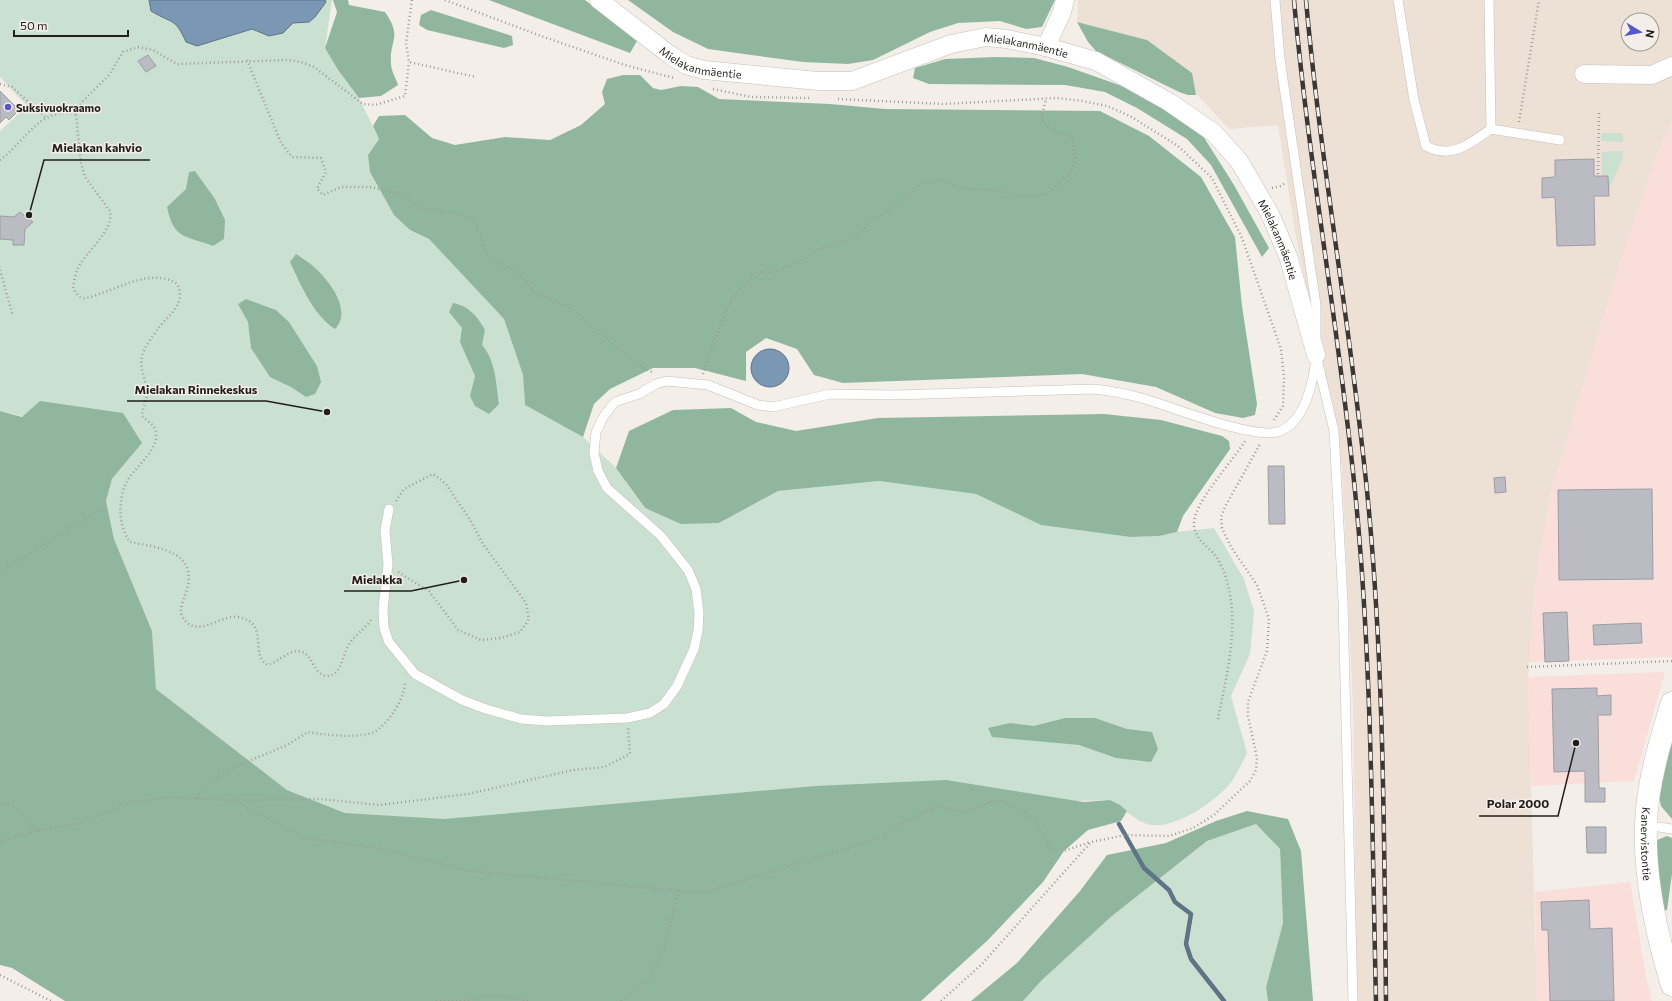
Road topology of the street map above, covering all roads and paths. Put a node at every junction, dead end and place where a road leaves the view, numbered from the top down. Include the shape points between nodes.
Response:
1 (412, 0) edge
2 (599, 0) edge
3 (1065, 0) edge
4 (1275, 0) edge
5 (1398, 0) edge
6 (1489, 0) edge
7 (1539, 0) edge
8 (1046, 47) junction
9 (247, 60) junction
10 (409, 62) junction
11 (1672, 66) edge
12 (1584, 74) dead end
13 (476, 77) dead end
14 (0, 84) edge
15 (1046, 99) dead end
16 (1599, 111) dead end
17 (76, 114) junction
18 (46, 118) junction
19 (1491, 129) junction
20 (1518, 132) junction
21 (1560, 140) dead end
22 (0, 160) edge
23 (1297, 172) junction
24 (1598, 174) dead end
25 (1258, 192) junction
26 (0, 270) edge
27 (13, 316) dead end
28 (1316, 355) junction
29 (666, 381) junction
30 (700, 384) junction
31 (1251, 430) junction
32 (104, 507) dead end
33 (389, 509) joint
34 (388, 565) junction
35 (0, 572) edge
36 (383, 609) junction
37 (400, 658) junction
38 (1672, 661) edge
39 (1526, 668) dead end
40 (1672, 703) edge
41 (627, 718) junction
42 (1218, 720) dead end
43 (196, 798) junction
44 (233, 800) junction
45 (0, 803) edge
46 (1646, 825) junction
47 (1672, 829) edge
48 (37, 831) junction
49 (0, 840) edge
50 (1091, 842) dead end
51 (679, 891) junction
52 (0, 975) edge
53 (1672, 984) edge
54 (52, 1001) edge
55 (436, 1001) edge
56 (529, 1001) edge
57 (621, 1001) edge
58 (1353, 1001) edge

1 - 10 path via 406,43
2 - 8 street, Mielakanmäentie via 686,65 704,70 758,76 852,81 951,44 986,37
3 - 8 street
4 - 23 lane via 1280,59
5 - 19 lane via 1414,100 1426,146 1435,151 1453,151 1466,146
6 - 19 lane
7 - 20 path
8 - 25 street, Mielakanmäentie via 1096,61 1169,102 1214,133 1239,161
9 - 10 path via 301,62 328,76 363,104 375,105 405,96
9 - 17 path via 177,64 153,50 138,47 123,52 109,75 82,102
9 - 29 path via 281,143 292,157 321,158 326,172 317,189 323,195 341,187 370,187 398,193 422,208 459,214 473,220 480,232 486,255 517,272 535,293 571,308 634,362
10 - 13 path
11 - 12 street via 1652,75
14 - 18 path via 12,87
15 - 30 path via 1041,119 1046,127 1072,136 1075,158 1071,172 1055,189 1048,194 1021,197 998,190 962,188 940,180 921,184 894,207 874,219 858,235 819,249 798,263 775,272 758,272 736,294 725,312
16 - 24 path
17 - 18 path via 65,111
17 - 36 path via 80,163 85,177 112,217 77,269 73,288 77,295 83,298 92,297 153,277 176,282 179,286 180,299 176,309 157,330 142,355 141,370 147,394 142,416 154,427 156,433 153,448 126,482 121,500 123,533 130,542 160,547 171,553 189,570 190,577 181,607 182,616 191,624 201,627 229,617 247,620 256,628 258,655 262,662 268,665 292,652 300,651 307,654 324,676 332,675 339,670 345,650 351,641 368,625 374,615
18 - 22 path
19 - 20 lane
20 - 21 lane
23 - 25 path via 1281,186
23 - 28 lane via 1316,305
25 - 28 street, Mielakanmäentie via 1288,256
26 - 27 path
28 - 31 lane via 1307,401 1296,419 1278,432 1266,434
28 - 58 lane via 1334,431 1343,594
29 - 30 lane
29 - 41 lane via 615,402 596,432 594,453 598,471 607,488 661,536 688,570 696,589 700,613 694,649 677,686 664,704 650,713
30 - 31 lane via 758,405 773,407 830,394 895,395 1094,389 1132,396 1208,420
31 - 42 path via 1202,502 1194,523 1196,536 1217,558 1225,574 1230,595 1230,658
32 - 35 path
33 - 34 lane via 385,530
33 - 34 path via 404,489 433,474 438,477 446,484 487,550 526,602 529,619 520,632 501,638 481,640 458,630 429,591
34 - 36 lane
36 - 37 lane via 384,628 389,642
37 - 41 lane via 415,674 462,700 521,719 547,721
37 - 43 path via 405,675 405,689 394,714 376,732 353,736 308,732 287,745 237,766 214,780
38 - 39 path
40 - 46 street, Kanervistontie via 1651,786
41 - 44 path via 630,754 604,767 573,770 468,794 380,805 319,799
43 - 44 path
43 - 48 path via 167,797 133,802 76,824
44 - 51 path via 306,838 379,848 469,871
45 - 48 path via 14,805
46 - 47 lane
46 - 53 street, Kanervistontie via 1649,889
48 - 49 path
50 - 51 path via 1064,851 1051,849 1034,820 1000,800 962,812 938,806 903,822 882,837 703,893
51 - 57 path via 664,949 650,978
52 - 54 path
55 - 56 path via 462,1001 493,995

